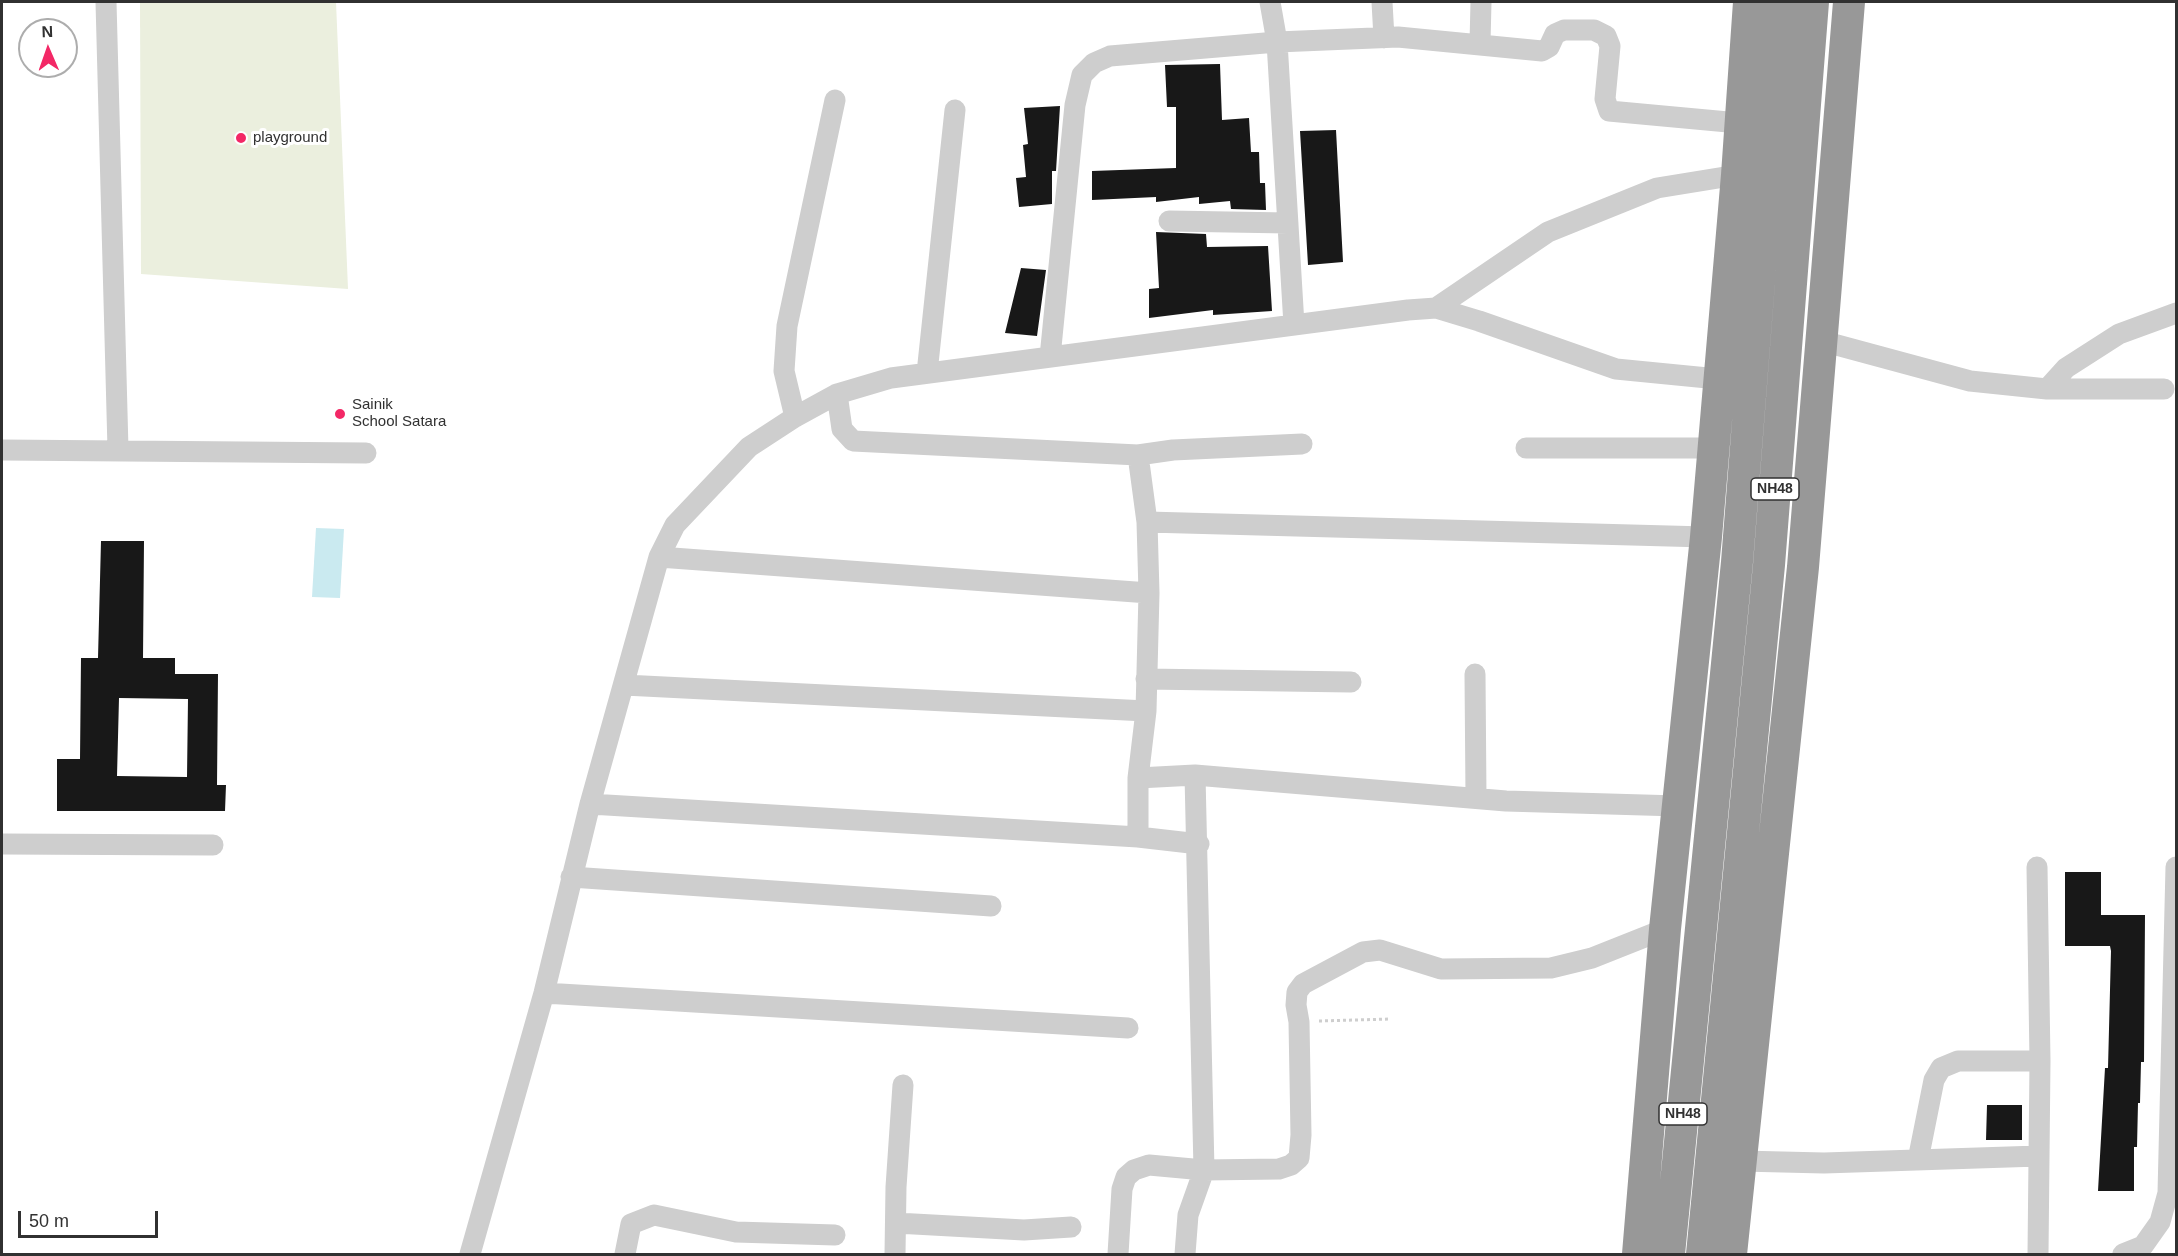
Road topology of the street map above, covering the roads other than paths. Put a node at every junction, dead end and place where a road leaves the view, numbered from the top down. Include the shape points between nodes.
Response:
1 (106, 2) edge
2 (1270, 2) edge
3 (1382, 2) edge
4 (1481, 2) edge
5 (1749, 2) edge
6 (1781, 2) edge
7 (1813, 2) edge
8 (1849, 2) edge
9 (1384, 38) junction
10 (1276, 42) junction
11 (1480, 43) junction
12 (835, 100) dead end
13 (955, 110) dead end
14 (1738, 123) junction
15 (1737, 175) junction
16 (1169, 221) dead end
17 (1288, 222) junction
18 (1436, 308) junction
19 (2176, 312) edge
20 (1294, 325) junction
21 (1822, 341) junction
22 (1050, 357) junction
23 (927, 373) junction
24 (1718, 379) junction
25 (2047, 389) junction
26 (2164, 389) dead end
27 (837, 394) junction
28 (795, 417) junction
29 (1302, 444) dead end
30 (1526, 448) dead end
31 (1713, 448) junction
32 (117, 449) junction
33 (2, 450) edge
34 (366, 453) dead end
35 (1138, 455) junction
36 (1147, 522) junction
37 (1706, 537) junction
38 (658, 556) junction
39 (1149, 593) junction
40 (1475, 674) dead end
41 (1146, 679) junction
42 (1351, 682) dead end
43 (624, 685) junction
44 (1146, 711) junction
45 (1196, 775) junction
46 (1138, 778) junction
47 (1476, 797) junction
48 (590, 804) junction
49 (1678, 806) junction
50 (1138, 837) junction
51 (2, 844) edge
52 (1199, 844) junction
53 (213, 845) dead end
54 (2037, 867) dead end
55 (2176, 867) edge
56 (571, 877) junction
57 (991, 906) dead end
58 (1665, 928) junction
59 (2174, 963) edge
60 (544, 993) junction
61 (1128, 1028) dead end
62 (2040, 1061) junction
63 (903, 1085) dead end
64 (2039, 1156) junction
65 (1741, 1161) junction
66 (1918, 1161) junction
67 (1204, 1170) junction
68 (896, 1223) junction
69 (1071, 1227) dead end
70 (835, 1235) dead end
71 (470, 1254) edge
72 (625, 1254) edge
73 (895, 1254) edge
74 (1118, 1254) edge
75 (1185, 1254) edge
76 (1638, 1254) edge
77 (1669, 1254) edge
78 (1702, 1254) edge
79 (1731, 1254) edge
80 (2038, 1254) edge
81 (2123, 1254) edge

1 - 32 street
2 - 10 street
3 - 9 street
4 - 11 street
5 - 14 highway
6 - 77 highway, NH48 via 1738,550
7 - 78 highway, NH48 via 1769,565
8 - 21 highway
9 - 10 street
9 - 11 street
10 - 17 street
10 - 22 street via 1110,56 1094,63 1082,75 1075,105
11 - 14 street via 1542,51 1549,47 1555,34 1564,30 1594,30 1606,36 1610,46 1605,99 1609,111
12 - 28 street via 787,326 784,372
13 - 23 street
14 - 15 highway
15 - 18 street via 1657,188 1548,232
15 - 24 highway
16 - 17 street
17 - 20 street
18 - 20 street
18 - 24 street via 1616,369
19 - 25 street via 2119,334 2066,368
20 - 22 street
21 - 25 street via 1970,381
21 - 65 highway via 1803,567
22 - 23 street
23 - 27 street via 891,378
24 - 31 highway
25 - 26 street
27 - 28 street
27 - 35 street via 842,429 853,441
28 - 38 street via 750,447 675,525
29 - 35 street
30 - 31 street
31 - 37 highway
32 - 33 street
32 - 34 street
35 - 36 street
36 - 37 street
36 - 39 street
37 - 49 highway
38 - 39 street
38 - 43 street
39 - 41 street
40 - 47 street
41 - 42 street
41 - 44 street
43 - 44 street
43 - 48 street
44 - 46 street
45 - 46 street
45 - 47 street
45 - 52 street
46 - 50 street
47 - 49 street
48 - 50 street
48 - 56 street
49 - 58 highway
50 - 52 street
51 - 53 street
52 - 67 street
54 - 62 street
55 - 59 street
56 - 57 street
56 - 60 street
58 - 67 street via 1592,958 1551,968 1441,969 1380,950 1363,951 1304,984 1297,992 1299,1158 1279,1169
58 - 76 highway
59 - 81 street via 2168,1193 2160,1222 2143,1246
60 - 61 street
60 - 71 street
62 - 64 street
62 - 66 street via 1958,1061 1941,1068 1934,1080
63 - 68 street
64 - 66 street
64 - 80 street
65 - 66 street
65 - 79 highway
67 - 74 street via 1149,1165 1126,1177
67 - 75 street via 1188,1215
68 - 69 street via 1024,1230
68 - 73 street
70 - 72 street via 736,1232 654,1215 631,1224

